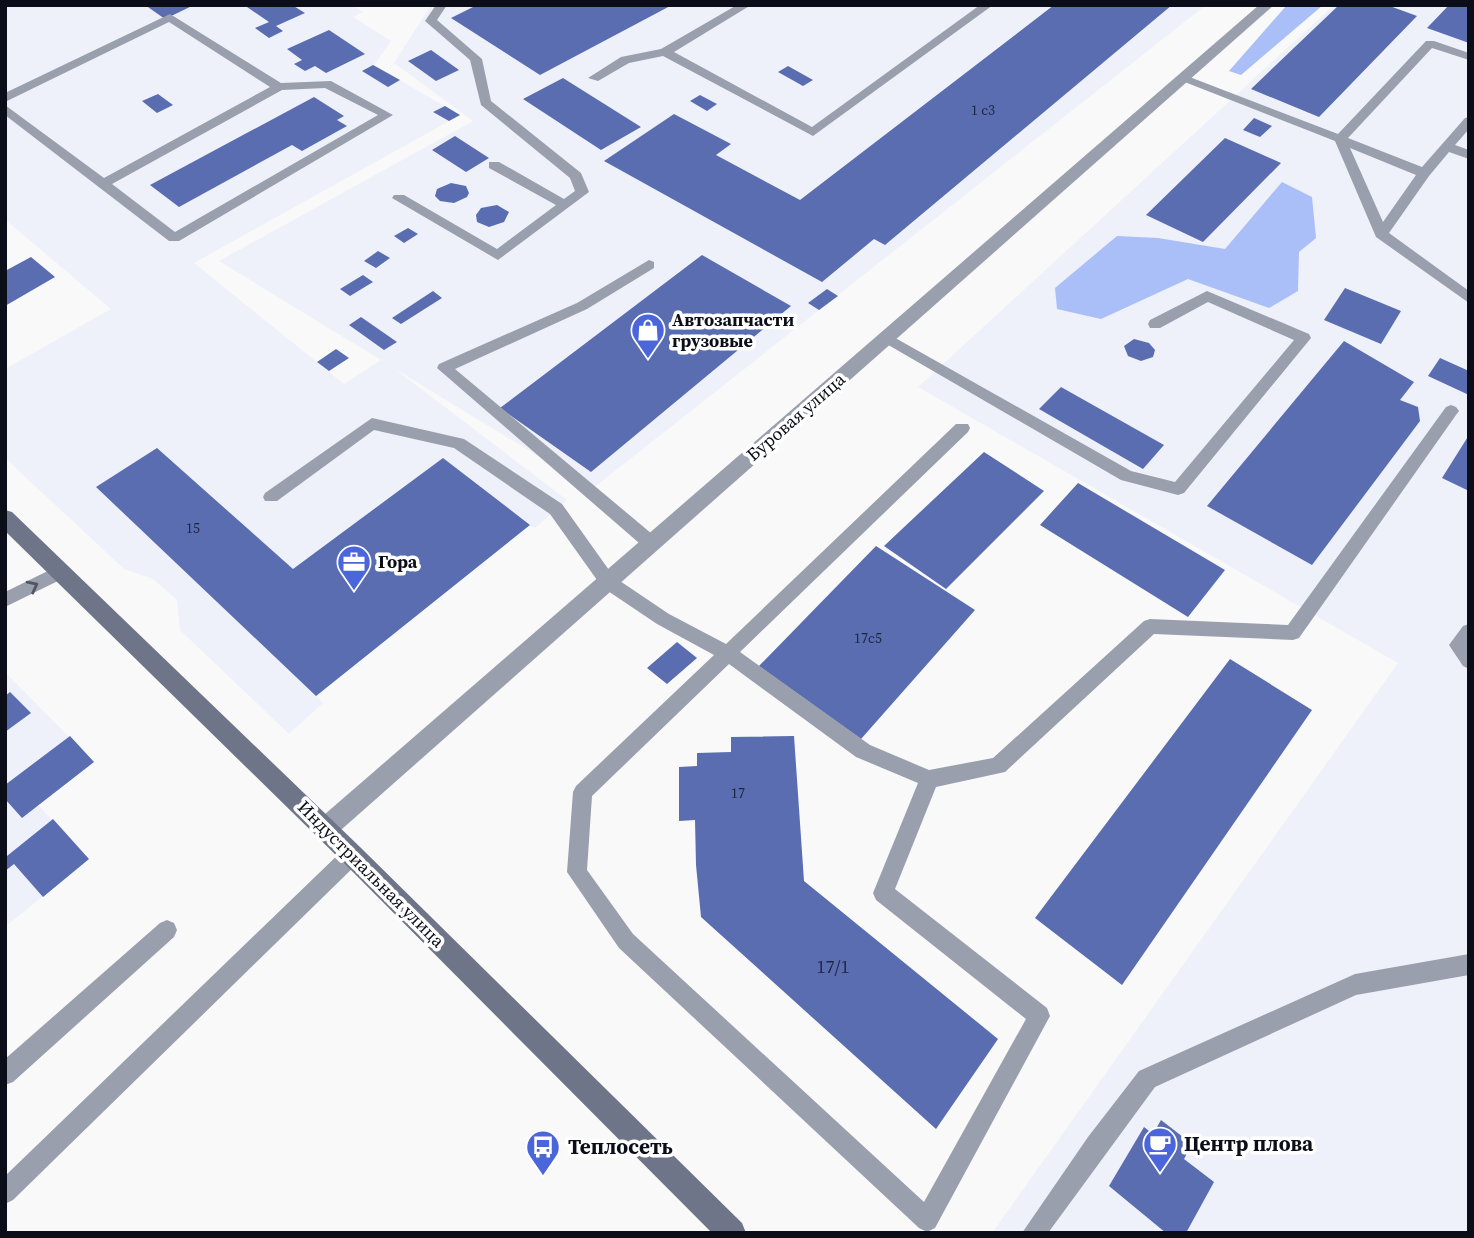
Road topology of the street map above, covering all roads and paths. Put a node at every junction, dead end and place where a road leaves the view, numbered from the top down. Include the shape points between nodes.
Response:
1 (442, 5) edge
2 (746, 5) edge
3 (988, 5) edge
4 (1267, 5) edge
5 (665, 52) junction
6 (1469, 57) edge
7 (594, 78) dead end
8 (1182, 79) junction
9 (279, 87) junction
10 (5, 98) edge
11 (5, 109) edge
12 (1469, 121) edge
13 (1340, 139) junction
14 (1447, 146) junction
15 (1469, 155) edge
16 (494, 165) dead end
17 (1424, 173) junction
18 (102, 184) junction
19 (399, 198) dead end
20 (564, 204) junction
21 (1381, 234) junction
22 (649, 265) dead end
23 (1469, 280) edge
24 (1454, 286) junction
25 (1469, 298) edge
26 (1155, 324) dead end
27 (886, 339) junction
28 (1451, 411) dead end
29 (962, 428) dead end
30 (271, 497) dead end
31 (5, 518) edge
32 (652, 544) junction
33 (60, 572) junction
34 (608, 582) junction
35 (5, 600) edge
36 (1469, 631) edge
37 (729, 654) junction
38 (1469, 661) edge
39 (929, 779) junction
40 (325, 829) junction
41 (352, 855) junction
42 (167, 930) dead end
43 (1469, 964) edge
44 (5, 1074) edge
45 (5, 1192) edge
46 (732, 1233) edge
47 (1034, 1233) edge

1 - 20 lane via 431,21 476,59 485,102 576,176 582,192
2 - 5 lane
3 - 5 lane via 813,132
4 - 8 street, Буровая улица
5 - 7 lane via 625,60
6 - 13 lane via 1430,43
8 - 13 lane
8 - 27 street, Буровая улица
9 - 10 lane via 170,17
9 - 18 lane
9 - 18 lane via 327,84 387,115 174,238
11 - 18 lane
12 - 14 lane
13 - 17 lane
13 - 21 lane
14 - 15 lane
14 - 17 lane
16 - 20 lane
17 - 21 lane
19 - 20 lane via 498,255
21 - 24 lane
22 - 32 lane via 582,306 444,368
23 - 24 lane
24 - 25 lane
26 - 27 lane via 1207,296 1304,338 1178,489 1127,476
27 - 32 street, Буровая улица
28 - 39 lane via 1293,633 1150,626 998,766
29 - 37 lane
30 - 34 lane via 372,424 458,443 556,509
31 - 33 main road, Индустриальная улица
32 - 34 street, Буровая улица
35 -> 33 lane
33 - 40 main road, Индустриальная улица
34 - 37 lane via 663,619
34 - 40 street, Буровая улица
36 - 38 lane via 1458,645
37 - 39 lane via 863,751
37 - 39 lane via 583,792 577,872 625,941 927,1220 1040,1016 883,893
40 - 41 main road, Индустриальная улица
41 - 45 lane
41 - 46 main road, Индустриальная улица
42 - 44 lane
43 - 47 lane via 1355,985 1147,1079

